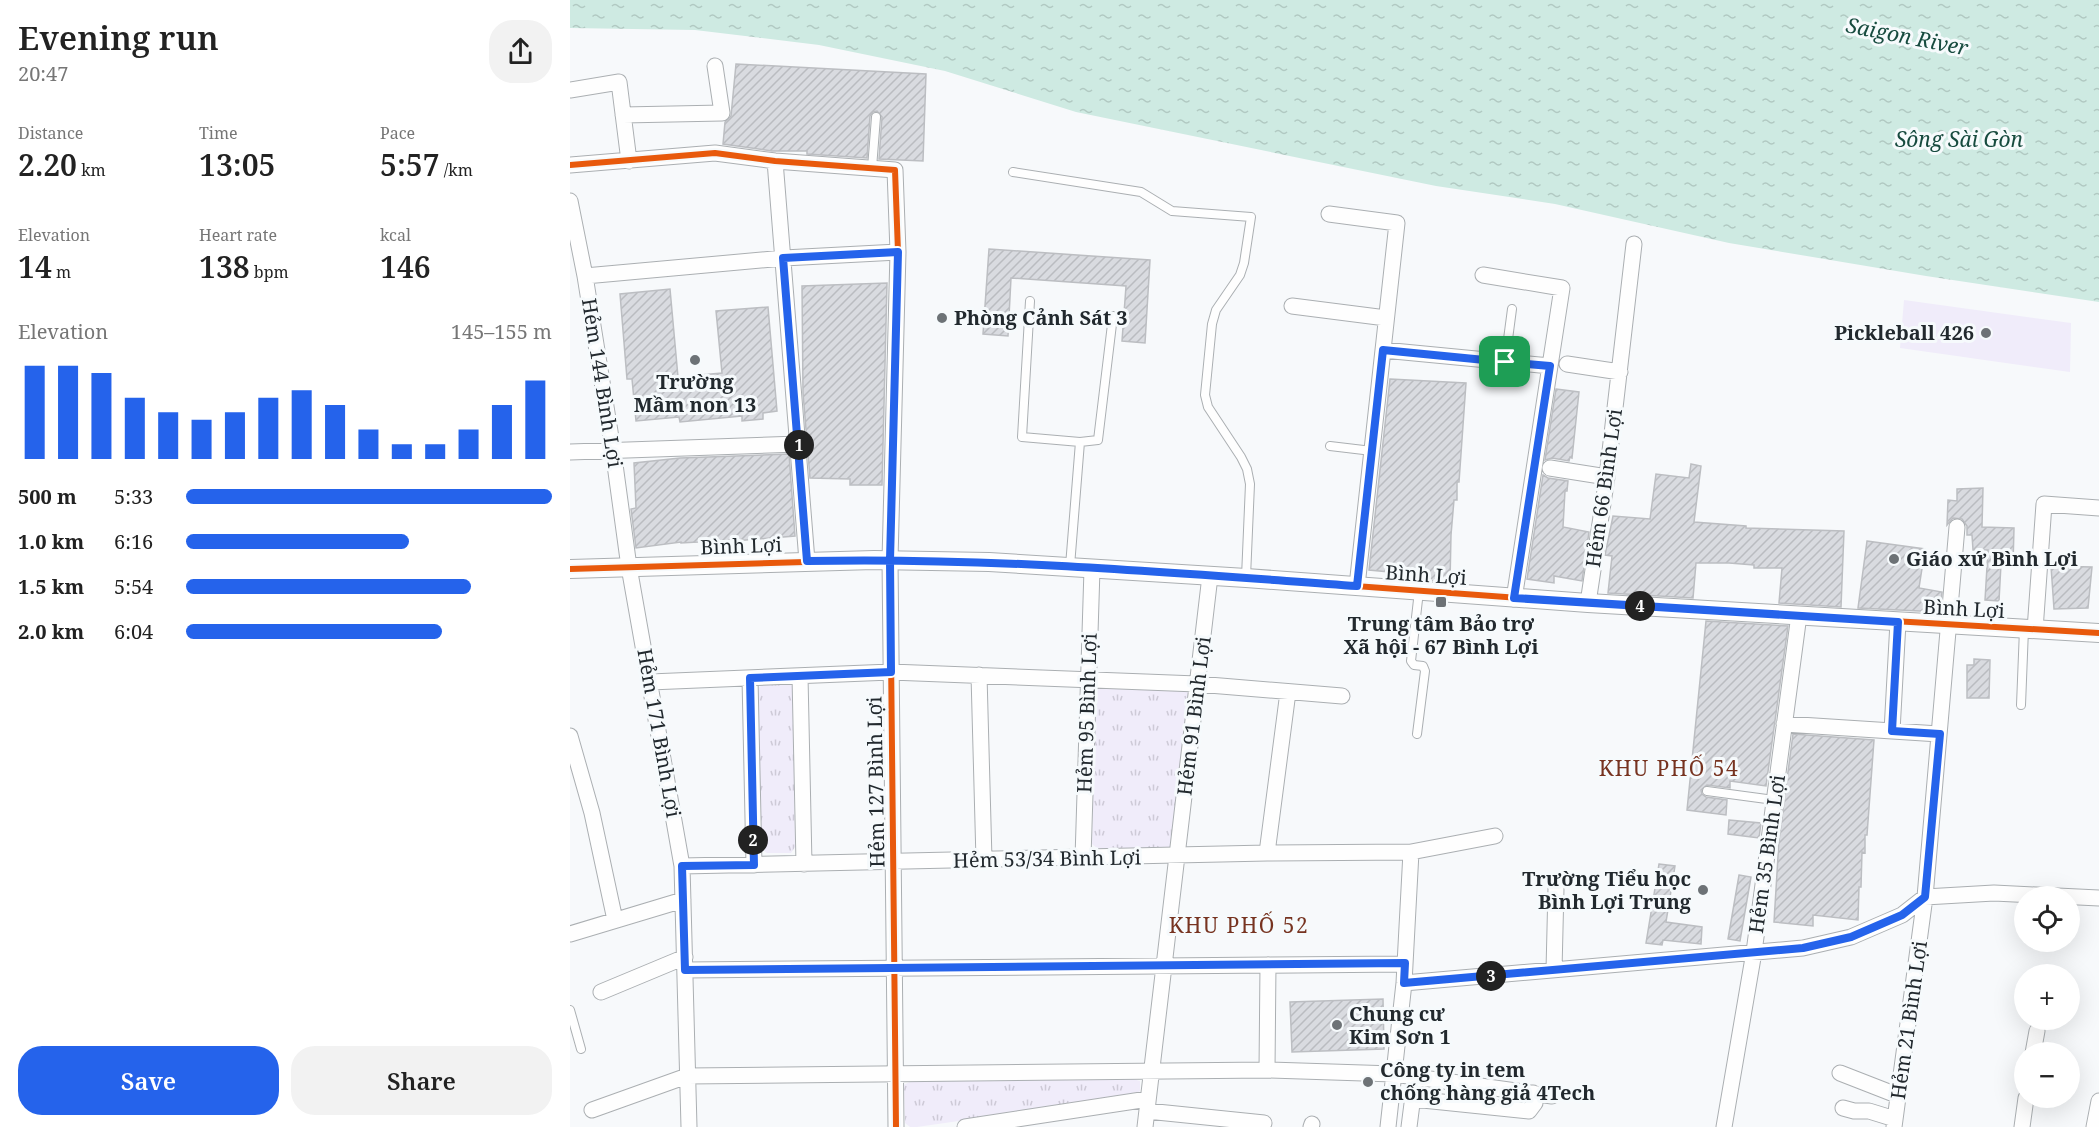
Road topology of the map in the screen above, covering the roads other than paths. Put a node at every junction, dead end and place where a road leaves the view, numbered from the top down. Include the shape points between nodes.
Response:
1 (715, 66) dead end
2 (570, 90) edge
3 (623, 115) junction
4 (876, 117) dead end
5 (629, 161) junction
6 (775, 161) junction
7 (570, 165) edge
8 (872, 168) junction
9 (1013, 172) dead end
10 (570, 201) edge
11 (1329, 214) dead end
12 (1634, 244) dead end
13 (898, 252) junction
14 (783, 258) junction
15 (1483, 275) dead end
16 (585, 276) junction
17 (1030, 301) dead end
18 (1292, 306) dead end
19 (1512, 309) dead end
20 (1113, 316) dead end
21 (1386, 318) junction
22 (1383, 350) junction
23 (1505, 362) junction
24 (1567, 364) dead end
25 (1550, 366) junction
26 (1620, 372) junction
27 (1080, 442) junction
28 (799, 444) junction
29 (1330, 446) dead end
30 (613, 450) junction
31 (1372, 451) junction
32 (570, 452) edge
33 (1550, 468) dead end
34 (1607, 477) junction
35 (2099, 508) edge
36 (1957, 527) dead end
37 (890, 560) junction
38 (807, 561) junction
39 (629, 567) junction
40 (1070, 568) junction
41 (570, 569) edge
42 (1092, 569) junction
43 (1210, 576) junction
44 (1246, 578) junction
45 (1357, 586) junction
46 (1419, 591) junction
47 (1514, 598) junction
48 (1588, 603) junction
49 (1798, 615) junction
50 (1898, 622) junction
51 (1949, 625) junction
52 (2030, 630) junction
53 (2099, 633) edge
54 (891, 672) junction
55 (979, 675) junction
56 (800, 676) junction
57 (750, 678) junction
58 (1087, 680) junction
59 (650, 682) junction
60 (1197, 684) junction
61 (1288, 692) junction
62 (1342, 696) dead end
63 (2021, 705) dead end
64 (1784, 724) junction
65 (1892, 731) junction
66 (1417, 734) dead end
67 (1940, 734) junction
68 (570, 736) edge
69 (1707, 791) dead end
70 (1774, 800) junction
71 (1495, 836) dead end
72 (1412, 852) junction
73 (1267, 854) junction
74 (1177, 856) junction
75 (1083, 858) junction
76 (984, 860) junction
77 (893, 862) junction
78 (804, 864) junction
79 (754, 865) junction
80 (682, 866) junction
81 (1556, 888) dead end
82 (1925, 897) junction
83 (2099, 898) edge
84 (683, 900) junction
85 (615, 920) junction
86 (570, 934) edge
87 (1754, 952) junction
88 (1405, 963) junction
89 (685, 964) junction
90 (1268, 965) junction
91 (1165, 966) junction
92 (894, 968) junction
93 (1554, 970) junction
94 (1404, 983) junction
95 (601, 992) dead end
96 (570, 1010) edge
97 (2037, 1030) dead end
98 (2035, 1042) edge
99 (581, 1049) dead end
100 (1267, 1070) junction
101 (1152, 1071) junction
102 (1840, 1072) dead end
103 (896, 1074) junction
104 (1394, 1074) junction
105 (687, 1076) junction
106 (1415, 1076) junction
107 (1533, 1093) junction
108 (1552, 1096) dead end
109 (1899, 1096) junction
110 (1413, 1099) junction
111 (2099, 1101) edge
112 (1843, 1108) dead end
113 (2025, 1108) edge
114 (592, 1110) dead end
115 (1147, 1112) edge
116 (1264, 1123) dead end
117 (1895, 1123) edge
118 (688, 1127) edge
119 (896, 1127) edge
120 (964, 1127) edge
121 (1388, 1127) edge
122 (1409, 1127) edge
123 (1724, 1127) edge
124 (2022, 1127) edge
125 (2094, 1127) edge

1 - 3 street via 722,113
2 - 3 street via 619,82
3 - 5 street
4 - 8 lane
5 - 6 street via 715,153
5 - 7 street
6 - 8 street
6 - 14 street
8 - 13 street, Hẻm 127 Bình Lợi via 895,170
9 - 44 lane via 1142,192 1172,211 1251,217 1245,263 1216,310 1212,324 1204,395 1247,469 1250,484
10 - 16 street, Hẻm 144 Bình Lợi
11 - 21 street via 1397,223
12 - 26 street, Hẻm 66 Bình Lợi
13 - 14 street
13 - 37 street, Hẻm 127 Bình Lợi
14 - 16 street
14 - 28 street
15 - 25 street via 1562,288
16 - 30 street, Hẻm 144 Bình Lợi
17 - 27 lane via 1022,437
18 - 21 street
19 - 23 lane
20 - 27 lane via 1098,440
21 - 22 street
22 - 23 street
22 - 31 street
23 - 25 street
24 - 26 street
25 - 47 street
26 - 34 street, Hẻm 66 Bình Lợi
27 - 40 lane
28 - 30 street
28 - 38 street
29 - 31 lane
30 - 32 street
30 - 39 street, Hẻm 144 Bình Lợi
31 - 45 street
33 - 34 street
34 - 48 street, Hẻm 66 Bình Lợi
35 - 52 street via 2044,504
36 - 51 street, Hẻm 21 Bình Lợi
37 - 38 street, Bình Lợi
37 - 40 street, Bình Lợi
37 - 54 street, Hẻm 127 Bình Lợi
38 - 39 street, Bình Lợi
39 - 41 street, Bình Lợi
39 - 59 street, Hẻm 171 Bình Lợi
40 - 42 street, Bình Lợi
42 - 43 street, Bình Lợi
42 - 58 street, Hẻm 95 Bình Lợi
43 - 44 street, Bình Lợi
43 - 60 street, Hẻm 91 Bình Lợi
44 - 45 street, Bình Lợi
45 - 46 street, Bình Lợi
46 - 47 street, Bình Lợi
46 - 66 lane via 1411,661 1425,671
47 - 48 street, Bình Lợi
48 - 49 street, Bình Lợi
49 - 50 street, Bình Lợi
49 - 64 street, Hẻm 35 Bình Lợi
50 - 51 street, Bình Lợi
50 - 65 street
51 - 52 street, Bình Lợi
51 - 67 street, Hẻm 21 Bình Lợi
52 - 53 street, Bình Lợi
52 - 63 lane
54 - 55 street
54 - 56 street
54 - 77 street, Hẻm 127 Bình Lợi
55 - 58 street
55 - 76 street
56 - 57 street
56 - 78 street
57 - 59 street
57 - 79 street
58 - 60 street
58 - 75 street, Hẻm 95 Bình Lợi
59 - 80 street, Hẻm 171 Bình Lợi
60 - 61 street
60 - 74 street, Hẻm 91 Bình Lợi
61 - 62 street
61 - 73 street
64 - 65 street
64 - 70 street, Hẻm 35 Bình Lợi
65 - 67 street
67 - 82 street, Hẻm 21 Bình Lợi
68 - 85 street via 592,813
69 - 70 lane
70 - 87 street, Hẻm 35 Bình Lợi
71 - 72 street, Hẻm 53/34 Bình Lợi
72 - 73 street, Hẻm 53/34 Bình Lợi
72 - 88 street
73 - 74 street, Hẻm 53/34 Bình Lợi
74 - 75 street, Hẻm 53/34 Bình Lợi
74 - 91 street, Hẻm 91 Bình Lợi
75 - 76 street, Hẻm 53/34 Bình Lợi
76 - 77 street, Hẻm 53/34 Bình Lợi
77 - 78 street, Hẻm 53/34 Bình Lợi
77 - 92 street, Hẻm 127 Bình Lợi
78 - 79 street, Hẻm 53/34 Bình Lợi
79 - 80 street, Hẻm 53/34 Bình Lợi
80 - 84 street, Hẻm 171 Bình Lợi
81 - 93 street
82 - 83 street via 1994,893
82 - 87 street via 1902,915 1851,937 1803,948
82 - 109 street, Hẻm 21 Bình Lợi
84 - 85 street
84 - 89 street, Hẻm 171 Bình Lợi
85 - 86 street
87 - 93 street
87 - 123 street, Hẻm 35 Bình Lợi
88 - 90 street
88 - 94 street
89 - 92 street
89 - 95 street
89 - 105 street, Hẻm 171 Bình Lợi
90 - 91 street
90 - 100 street
91 - 92 street
91 - 101 street, Hẻm 91 Bình Lợi
92 - 103 street, Hẻm 127 Bình Lợi
93 - 94 street
94 - 104 street
96 - 99 lane
97 - 98 street
100 - 101 street
100 - 104 street
101 - 103 street
101 - 115 street, Hẻm 91 Bình Lợi
102 - 109 street
103 - 105 street
103 - 119 street, Hẻm 127 Bình Lợi
104 - 106 street
104 - 121 street
105 - 114 street
105 - 118 street, Hẻm 171 Bình Lợi
106 - 107 street
106 - 110 street
107 - 108 street
107 - 110 street via 1535,1103 1529,1111
109 - 117 street, Hẻm 21 Bình Lợi
110 - 122 street
111 - 125 street
112 - 117 street via 1869,1111
113 - 124 street
115 - 116 street
115 - 120 street

